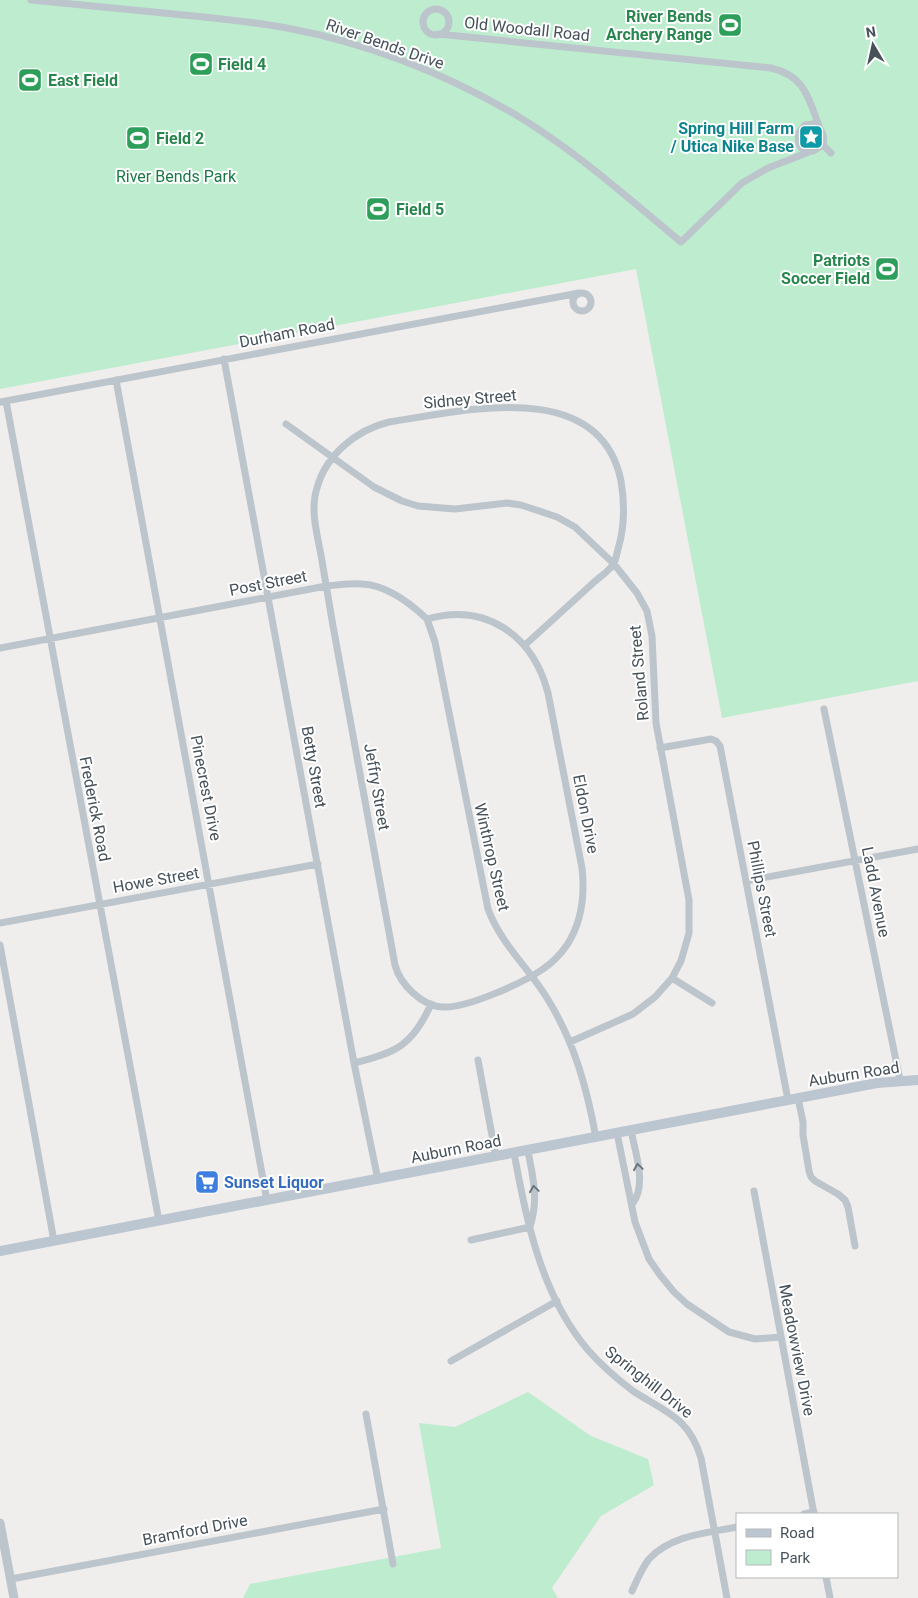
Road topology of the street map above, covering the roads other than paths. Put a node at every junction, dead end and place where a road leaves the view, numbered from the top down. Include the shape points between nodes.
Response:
1 (31, 0) edge
2 (448, 27) junction
3 (438, 34) junction
4 (450, 35) junction
5 (815, 115) junction
6 (809, 124) junction
7 (819, 126) junction
8 (823, 145) junction
9 (800, 147) junction
10 (808, 152) junction
11 (831, 153) dead end
12 (799, 156) junction
13 (579, 293) junction
14 (566, 296) junction
15 (574, 307) junction
16 (224, 360) junction
17 (116, 380) junction
18 (3, 402) edge
19 (286, 424) dead end
20 (333, 457) junction
21 (614, 564) junction
22 (326, 586) junction
23 (268, 597) junction
24 (160, 617) junction
25 (427, 619) junction
26 (50, 638) junction
27 (525, 645) junction
28 (0, 648) edge
29 (824, 709) dead end
30 (660, 748) junction
31 (918, 849) edge
32 (856, 860) junction
33 (318, 864) junction
34 (746, 880) junction
35 (210, 884) junction
36 (99, 904) junction
37 (0, 923) edge
38 (0, 945) edge
39 (532, 975) junction
40 (672, 978) junction
41 (712, 1003) dead end
42 (432, 1004) junction
43 (570, 1042) junction
44 (478, 1060) dead end
45 (354, 1063) junction
46 (900, 1080) junction
47 (918, 1080) edge
48 (793, 1099) junction
49 (631, 1130) junction
50 (617, 1133) junction
51 (596, 1138) junction
52 (528, 1150) junction
53 (514, 1153) junction
54 (496, 1157) junction
55 (378, 1180) junction
56 (754, 1191) dead end
57 (267, 1201) junction
58 (633, 1204) junction
59 (159, 1221) junction
60 (530, 1227) junction
61 (471, 1240) dead end
62 (54, 1241) junction
63 (855, 1246) dead end
64 (0, 1251) edge
65 (558, 1301) junction
66 (781, 1337) junction
67 (451, 1361) dead end
68 (366, 1414) dead end
69 (384, 1509) junction
70 (814, 1513) edge
71 (0, 1522) edge
72 (736, 1527) edge
73 (715, 1531) junction
74 (393, 1564) dead end
75 (826, 1578) edge
76 (11, 1579) junction
77 (632, 1591) dead end
78 (14, 1598) edge
79 (727, 1598) edge
80 (830, 1598) edge

1 - 12 street, River Bends Drive via 250,21 321,35 402,61 466,88 517,116 564,147 681,242 742,183
2 - 3 street, Old Woodall Road
2 - 3 street, Old Woodall Road via 444,11 435,8 427,12 423,19 424,28
2 - 4 street, Old Woodall Road
3 - 4 street, Old Woodall Road
4 - 5 street, Old Woodall Road via 771,68 790,75 801,84
5 - 6 street
5 - 7 street, Old Woodall Road
6 - 7 street
6 - 9 street via 798,134
7 - 8 street, Old Woodall Road via 824,137
8 - 10 street
8 - 11 street
9 - 10 street
9 - 12 street
10 - 12 street
13 - 14 street, Durham Road
13 - 15 street via 574,299
13 - 15 street via 588,295 590,303 582,310
14 - 15 street
14 - 16 street, Durham Road
16 - 17 street, Durham Road
16 - 23 street, Betty Street
17 - 18 street, Durham Road
17 - 24 street, Pinecrest Drive
18 - 26 street, Frederick Road
19 - 20 street, Roland Street
20 - 21 street, Roland Street via 388,495 418,506 455,509 507,504 540,510 575,527
20 - 21 street, Sidney Street via 362,431 389,422 507,406 563,416 597,433 616,464 623,492 624,517
20 - 22 street, Jeffry Street via 316,487 314,503
21 - 27 street
21 - 30 street, Roland Street via 637,593 647,612 652,636
22 - 23 street, Post Street
22 - 25 street, Post Street via 373,586 402,600
22 - 42 street, Jeffry Street via 395,965 405,986
23 - 24 street, Post Street
23 - 33 street, Betty Street
24 - 26 street, Post Street
24 - 35 street, Pinecrest Drive
25 - 27 street via 476,616 500,626
25 - 39 street, Winthrop Street via 435,642 488,910 503,941
26 - 28 street, Post Street
26 - 36 street, Frederick Road
27 - 39 street, Eldon Drive via 541,670 548,693 584,883 582,907 568,943 550,964
29 - 32 street, Ladd Avenue
30 - 34 street, Phillips Street via 711,739 720,746
30 - 40 street, Roland Street via 690,913 686,944
31 - 32 street
32 - 34 street
32 - 46 street, Ladd Avenue
33 - 35 street, Howe Street
33 - 45 street, Betty Street
34 - 48 street, Phillips Street
35 - 36 street, Howe Street
35 - 57 street, Pinecrest Drive
36 - 37 street, Howe Street
36 - 59 street, Frederick Road
38 - 62 street
39 - 42 street, Jeffry Street via 466,1005 443,1008
39 - 43 street, Winthrop Street
40 - 41 street
40 - 43 street, Roland Street via 633,1014
42 - 45 street via 418,1029 396,1050
43 - 51 street, Winthrop Street via 585,1084
44 - 54 street
45 - 55 street, Betty Street
46 - 47 main road, Auburn Road
46 - 48 main road, Auburn Road
48 - 49 main road, Auburn Road
48 - 63 street, Phillips Street via 804,1122 803,1135 811,1177 845,1200
49 - 50 main road, Auburn Road
58 -> 49 street via 639,1184
50 - 51 main road, Auburn Road
50 - 58 street via 629,1198
51 - 52 main road, Auburn Road
52 - 53 main road, Auburn Road
60 -> 52 street, Springhill Drive via 536,1196
53 - 54 main road, Auburn Road
53 - 60 street, Springhill Drive
54 - 55 main road, Auburn Road
55 - 57 main road, Auburn Road
56 - 66 street, Meadowview Drive
57 - 59 main road, Auburn Road
58 - 66 street via 635,1222 649,1259 687,1304 729,1332 755,1339
59 - 62 main road, Auburn Road
60 - 61 street
60 - 65 street, Springhill Drive via 542,1270
62 - 64 main road, Auburn Road
65 - 67 street
65 - 73 street, Springhill Drive via 579,1338 610,1373 634,1392 671,1413 694,1440 701,1458
66 - 70 street, Meadowview Drive
68 - 69 street
69 - 74 street
69 - 76 street, Bramford Drive
71 - 76 street
72 - 73 street
73 - 77 street via 693,1535 666,1546 650,1558
73 - 79 street, Springhill Drive
75 - 80 street
76 - 78 street

